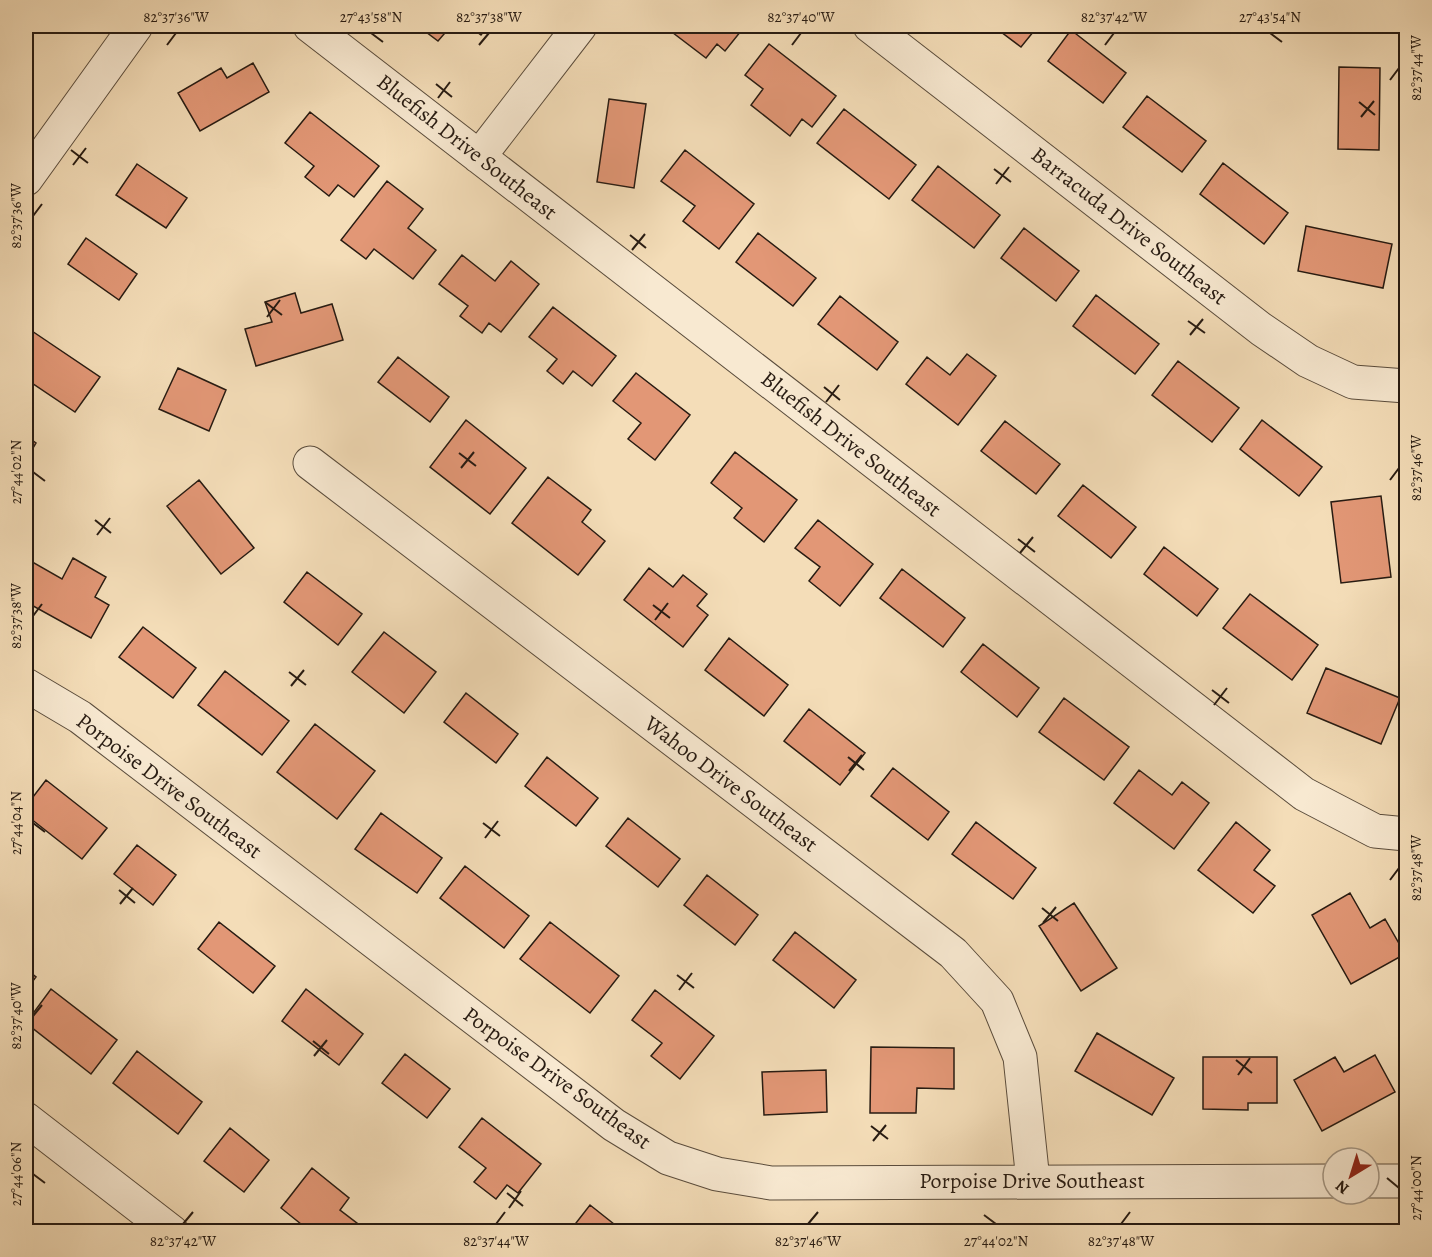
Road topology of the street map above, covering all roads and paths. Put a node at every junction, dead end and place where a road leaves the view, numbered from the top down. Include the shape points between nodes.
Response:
1 (136, 26) edge
2 (310, 26) edge
3 (580, 26) edge
4 (870, 26) edge
5 (479, 157) junction
6 (26, 179) edge
7 (1407, 386) edge
8 (310, 464) dead end
9 (26, 685) edge
10 (1407, 834) edge
11 (26, 1119) edge
12 (1381, 1180) edge
13 (1407, 1180) edge
14 (1033, 1181) junction
15 (1321, 1181) edge
16 (172, 1232) edge

1 - 6 street
2 - 5 street, Bluefish Drive Southeast
3 - 5 street
4 - 7 street, Barracuda Drive Southeast via 1261,329 1308,361 1353,382
5 - 10 street, Bluefish Drive Southeast via 1304,794 1375,831
8 - 14 street, Wahoo Drive Southeast via 953,953 997,1001 1020,1057
9 - 14 street, Porpoise Drive Southeast via 80,717 614,1125 668,1158 717,1174 771,1182
11 - 16 street
12 - 13 street
14 - 15 street, Porpoise Drive Southeast

